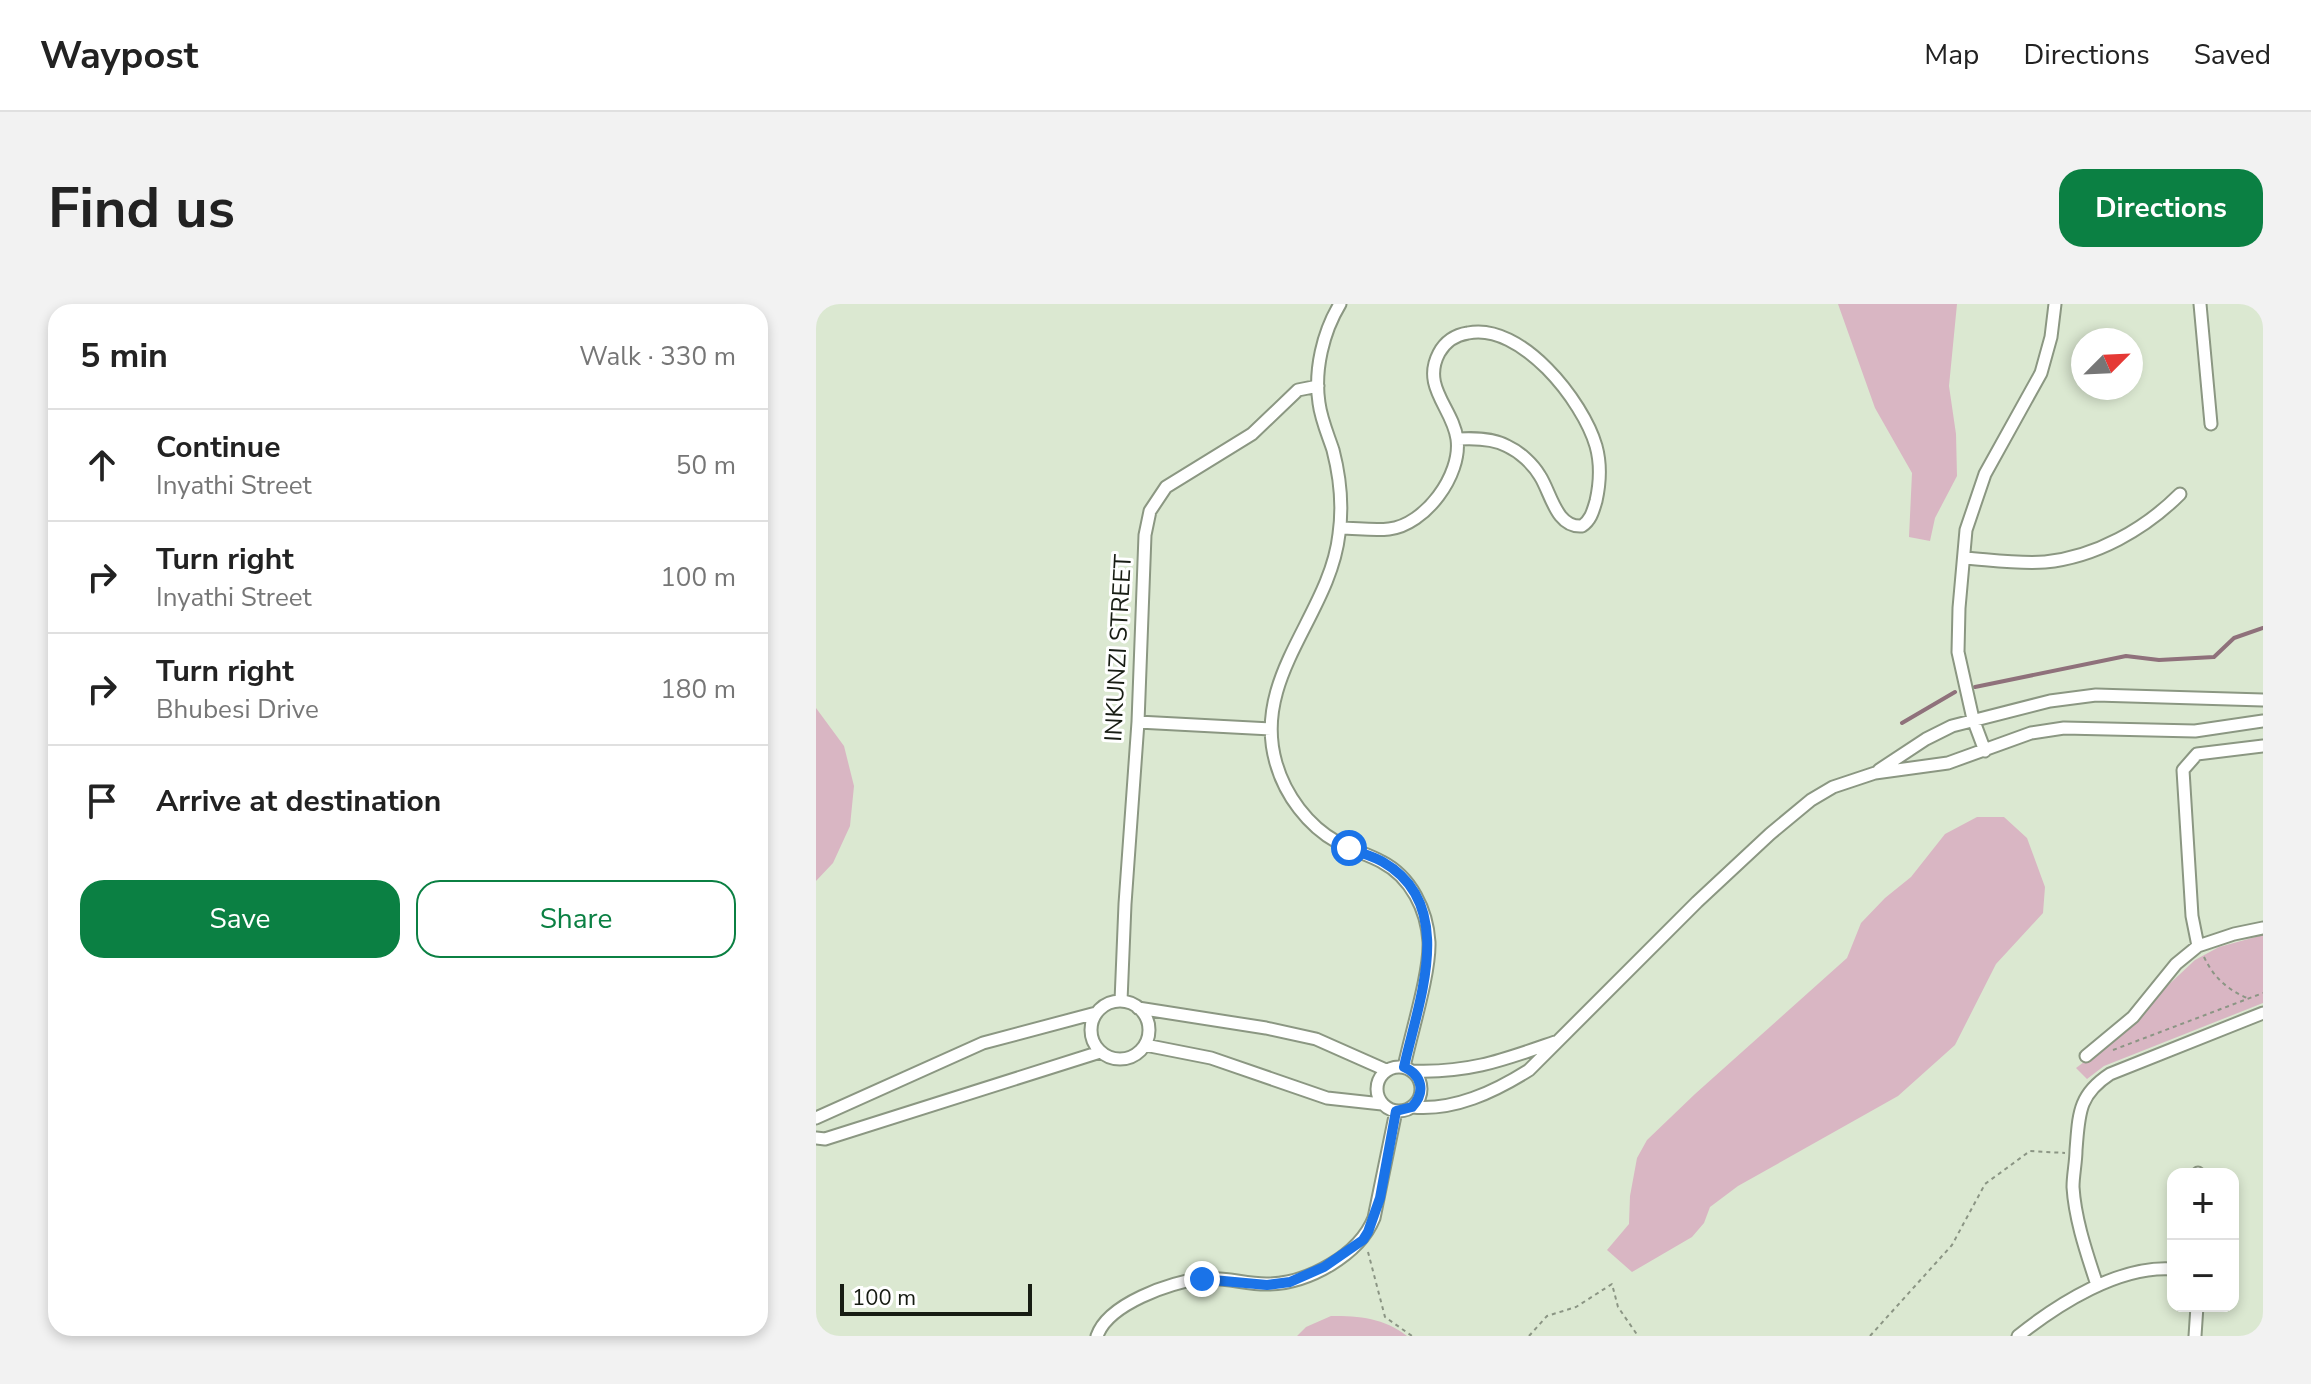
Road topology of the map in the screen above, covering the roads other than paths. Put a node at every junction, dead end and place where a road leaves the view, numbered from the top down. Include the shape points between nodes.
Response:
1 (1340, 304) edge
2 (2055, 304) edge
3 (2200, 304) edge
4 (1318, 386) junction
5 (2211, 424) dead end
6 (1457, 439) junction
7 (2180, 494) dead end
8 (1340, 528) junction
9 (1965, 558) junction
10 (2263, 700) edge
11 (1973, 719) junction
12 (2263, 721) edge
13 (1138, 722) junction
14 (1271, 729) junction
15 (2263, 746) edge
16 (1985, 751) junction
17 (1875, 773) junction
18 (2263, 928) edge
19 (2198, 946) junction
20 (1121, 1001) junction
21 (1138, 1008) junction
22 (1096, 1013) junction
23 (2263, 1013) edge
24 (1555, 1042) junction
25 (1145, 1045) junction
26 (1100, 1052) junction
27 (2086, 1056) dead end
28 (1408, 1069) junction
29 (1386, 1070) junction
30 (1382, 1104) junction
31 (1412, 1107) junction
32 (1396, 1111) junction
33 (816, 1118) edge
34 (816, 1138) edge
35 (2167, 1269) edge
36 (2097, 1285) junction
37 (2197, 1312) edge
38 (1097, 1336) edge
39 (2018, 1336) edge
40 (2195, 1336) edge

1 - 4 street via 1319,358
2 - 9 street via 2041,373 1974,503
3 - 5 street
4 - 8 street via 1340,486
4 - 13 street, INKUNZI STREET via 1298,390 1264,425 1174,481 1156,499 1145,535
6 - 6 street via 1437,395 1437,356 1463,333 1504,336 1549,370 1591,430 1600,464 1591,517 1574,527 1562,519 1539,474 1506,445
6 - 8 street via 1448,480 1414,520 1389,529
7 - 9 street via 2133,532 2066,558 2031,563
8 - 14 street via 1329,579 1282,672
9 - 11 street via 1958,652
10 - 11 street via 2096,695
11 - 16 street
11 - 17 street via 1926,739
12 - 16 street via 2195,731 2064,728 2031,733
13 - 14 street
13 - 20 street, INKUNZI STREET
14 - 28 street via 1284,784 1307,820 1337,842 1384,862 1417,896 1424,911 1429,946
15 - 19 street via 2197,754 2183,770
16 - 17 street via 1948,763
17 - 24 street via 1833,787 1780,825
18 - 19 street
19 - 27 street via 2176,964 2133,1017
20 - 21 street
20 - 22 street
21 - 25 street via 1148,1021
21 - 29 street via 1316,1039
22 - 26 street via 1091,1029
22 - 33 street via 983,1043
23 - 36 street via 2110,1074 2084,1099 2074,1198
24 - 28 street via 1486,1066
24 - 31 street via 1529,1070 1505,1085 1454,1104
25 - 26 street via 1124,1059
25 - 30 street via 1211,1058 1327,1098
26 - 34 street
28 - 29 street
28 - 31 street via 1421,1089
29 - 30 street via 1376,1086
30 - 32 street
31 - 32 street
32 - 38 street via 1380,1198 1363,1240 1290,1282 1202,1279 1143,1297 1107,1318
35 - 36 street
36 - 39 street
37 - 40 street

